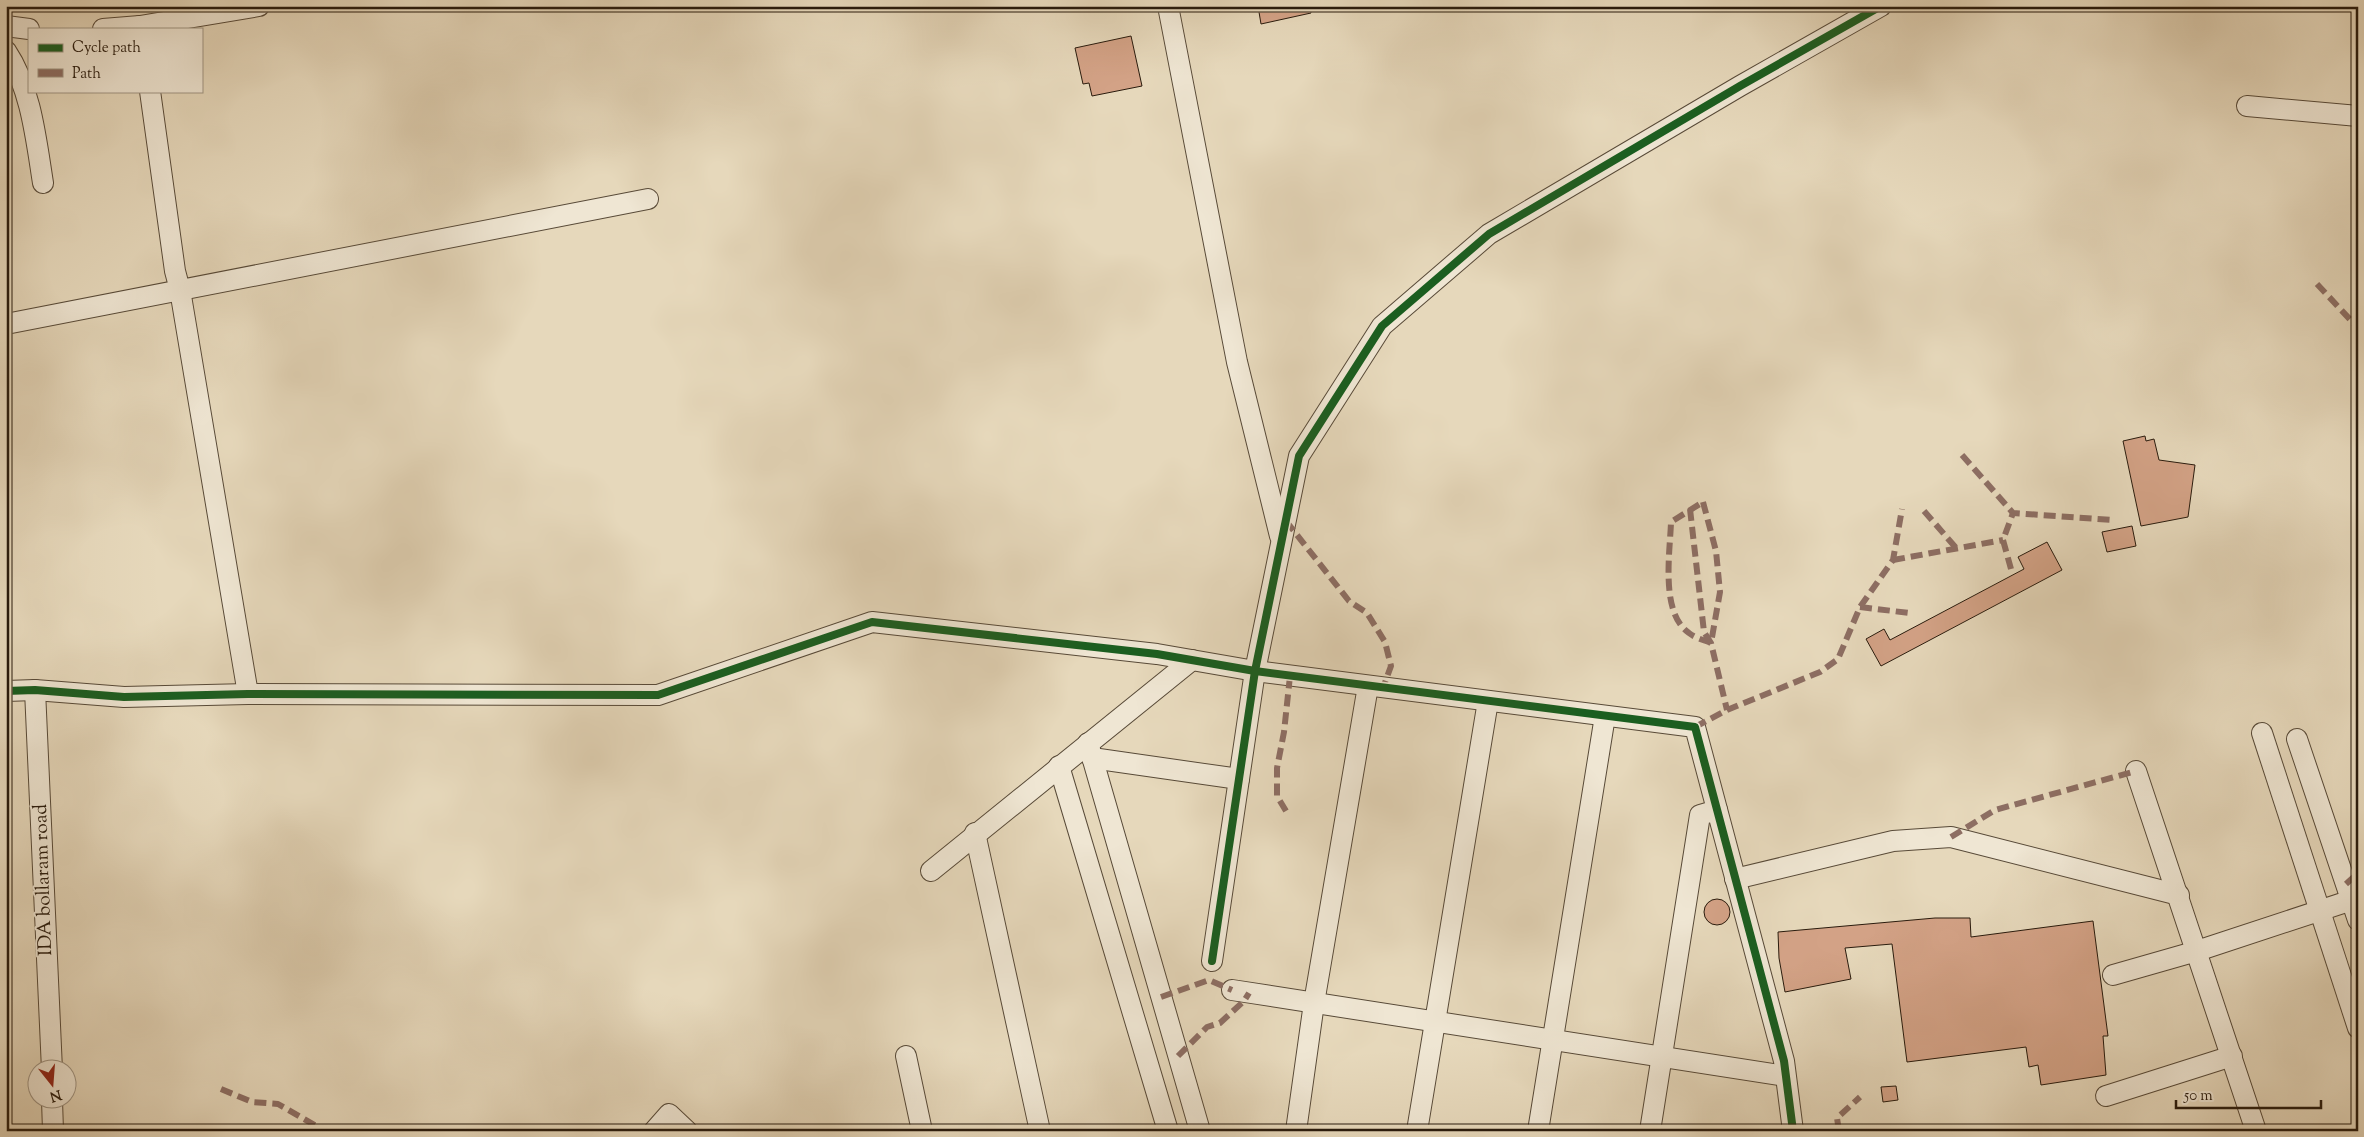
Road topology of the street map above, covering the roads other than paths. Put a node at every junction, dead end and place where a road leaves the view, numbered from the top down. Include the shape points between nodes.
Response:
1 (259, 6) edge
2 (1168, 6) edge
3 (1881, 6) edge
4 (6, 26) edge
5 (141, 28) edge
6 (28, 29) edge
7 (6, 51) edge
8 (150, 92) edge
9 (2247, 106) dead end
10 (2358, 116) edge
11 (43, 183) dead end
12 (648, 199) dead end
13 (180, 290) junction
14 (6, 324) edge
15 (1281, 542) junction
16 (1192, 660) junction
17 (1255, 671) junction
18 (1368, 686) junction
19 (36, 690) junction
20 (6, 691) edge
21 (248, 694) junction
22 (1488, 701) junction
23 (1605, 716) junction
24 (2262, 733) dead end
25 (2297, 739) dead end
26 (1090, 750) junction
27 (1059, 766) junction
28 (2136, 771) dead end
29 (1239, 779) junction
30 (1717, 810) junction
31 (976, 833) junction
32 (931, 871) dead end
33 (1735, 879) junction
34 (2179, 896) junction
35 (2354, 899) edge
36 (2318, 911) junction
37 (2358, 920) edge
38 (2198, 951) junction
39 (1212, 961) dead end
40 (2113, 975) dead end
41 (1232, 990) dead end
42 (1314, 1003) junction
43 (1435, 1021) junction
44 (2358, 1028) edge
45 (1553, 1040) junction
46 (906, 1056) dead end
47 (1662, 1056) junction
48 (2232, 1056) junction
49 (52, 1060) edge
50 (1786, 1076) junction
51 (2106, 1096) dead end
52 (52, 1110) edge
53 (53, 1131) edge
54 (654, 1131) edge
55 (687, 1131) edge
56 (922, 1131) edge
57 (1040, 1131) edge
58 (1168, 1131) edge
59 (1200, 1131) edge
60 (1296, 1131) edge
61 (1417, 1131) edge
62 (1538, 1131) edge
63 (1650, 1131) edge
64 (1793, 1131) edge
65 (2256, 1131) edge

1 - 5 street
2 - 15 street via 1237,362
3 - 15 street via 1489,234 1382,326 1299,456
4 - 6 street
7 - 11 street via 25,92
8 - 13 street
9 - 10 street
12 - 13 street
13 - 14 street
13 - 21 street
15 - 17 street
16 - 17 street
16 - 21 street via 872,622 658,695
16 - 26 street
17 - 18 street
17 - 29 street
18 - 22 street
18 - 42 street
19 - 20 street
19 - 21 street via 124,696
19 - 49 street, IDA bollaram road
22 - 23 street
22 - 43 street
23 - 30 street via 1695,727
23 - 45 street
24 - 36 street
25 - 35 street
26 - 27 street
26 - 29 street
26 - 59 street
27 - 31 street
27 - 58 street
28 - 34 street
29 - 39 street
30 - 33 street
30 - 47 street via 1700,815
31 - 32 street
31 - 57 street
33 - 34 street via 1893,841 1951,837
33 - 50 street
34 - 38 street
35 - 36 street
35 - 37 street
36 - 38 street
36 - 44 street
38 - 40 street
38 - 48 street
41 - 42 street
42 - 43 street
42 - 60 street
43 - 45 street
43 - 61 street
45 - 47 street
45 - 62 street
46 - 56 street
47 - 50 street
47 - 63 street
48 - 51 street
48 - 65 street
50 - 64 street
52 - 53 street
54 - 55 street via 669,1114

